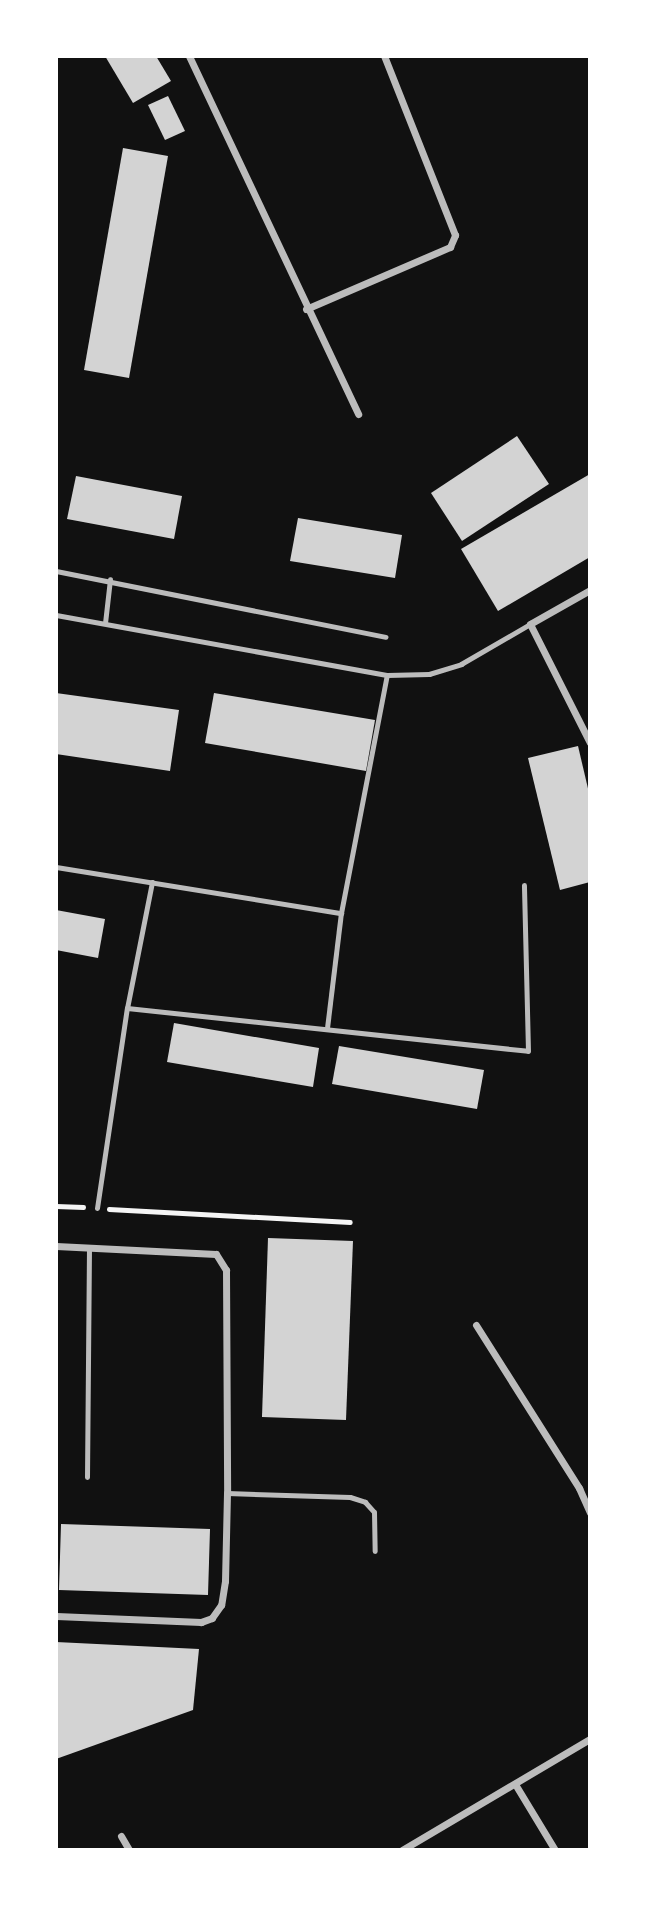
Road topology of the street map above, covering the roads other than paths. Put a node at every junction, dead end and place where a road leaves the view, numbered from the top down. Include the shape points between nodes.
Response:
1 (189, 56) edge
2 (384, 56) edge
3 (306, 309) junction
4 (358, 414) dead end
5 (56, 571) edge
6 (110, 579) junction
7 (590, 590) edge
8 (56, 615) edge
9 (105, 623) junction
10 (530, 624) junction
11 (385, 638) dead end
12 (387, 675) junction
13 (590, 743) edge
14 (56, 867) edge
15 (152, 882) junction
16 (524, 885) dead end
17 (341, 913) junction
18 (127, 1008) junction
19 (327, 1028) junction
20 (97, 1208) road end
21 (56, 1246) edge
22 (89, 1249) junction
23 (476, 1325) dead end
24 (87, 1478) dead end
25 (227, 1493) junction
26 (590, 1513) edge
27 (375, 1551) dead end
28 (56, 1616) edge
29 (590, 1739) edge
30 (514, 1784) junction
31 (121, 1836) dead end
32 (129, 1850) edge
33 (401, 1850) edge
34 (555, 1850) edge

1 - 3 street
2 - 3 street via 455,235 450,247
3 - 4 street
5 - 6 lane
6 - 9 lane
6 - 11 lane
7 - 10 street
8 - 9 lane
9 - 12 lane
10 - 12 lane via 461,664 429,674
10 - 13 street
12 - 17 lane
14 - 15 lane
15 - 17 lane
15 - 18 lane
16 - 19 lane via 528,1051
17 - 19 lane
18 - 19 lane
18 - 20 lane
21 - 22 street
22 - 24 lane
22 - 25 street via 216,1254 226,1270
23 - 26 street via 579,1488
25 - 27 lane via 350,1497 365,1502 374,1512
25 - 28 street via 225,1581 221,1605 212,1618 201,1622
29 - 30 street
30 - 33 street
30 - 34 street
31 - 32 street

